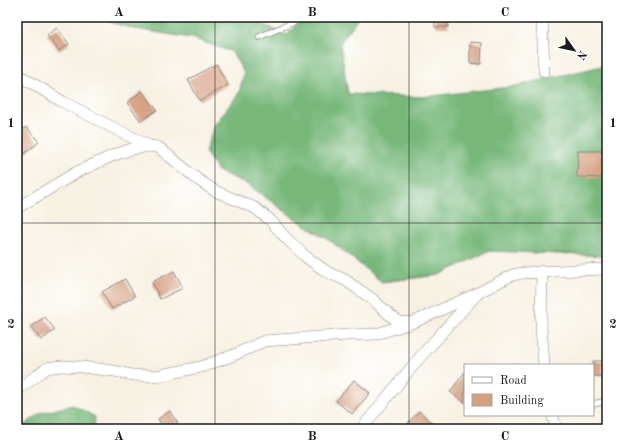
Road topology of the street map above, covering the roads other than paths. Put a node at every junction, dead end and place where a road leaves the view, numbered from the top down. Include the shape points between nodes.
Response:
1 (306, 17) edge
2 (542, 17) edge
3 (259, 37) dead end
4 (544, 71) dead end
5 (17, 74) edge
6 (149, 146) junction
7 (17, 208) edge
8 (607, 269) edge
9 (542, 271) junction
10 (478, 293) junction
11 (414, 322) junction
12 (544, 364) edge
13 (17, 390) edge
14 (607, 401) edge
15 (594, 404) edge
16 (552, 416) edge
17 (361, 429) edge
18 (557, 429) edge

1 - 3 lane
2 - 4 street
5 - 6 street via 63,102
6 - 7 street via 114,155 76,172
6 - 11 street via 158,147 215,191 255,208 306,257 371,298 401,323
8 - 9 street
9 - 10 street via 512,275
9 - 12 street via 541,327
10 - 11 street
10 - 17 street via 421,356
11 - 13 street via 376,334 264,341 201,368 156,376 82,367 47,368
14 - 15 lane
16 - 18 street

